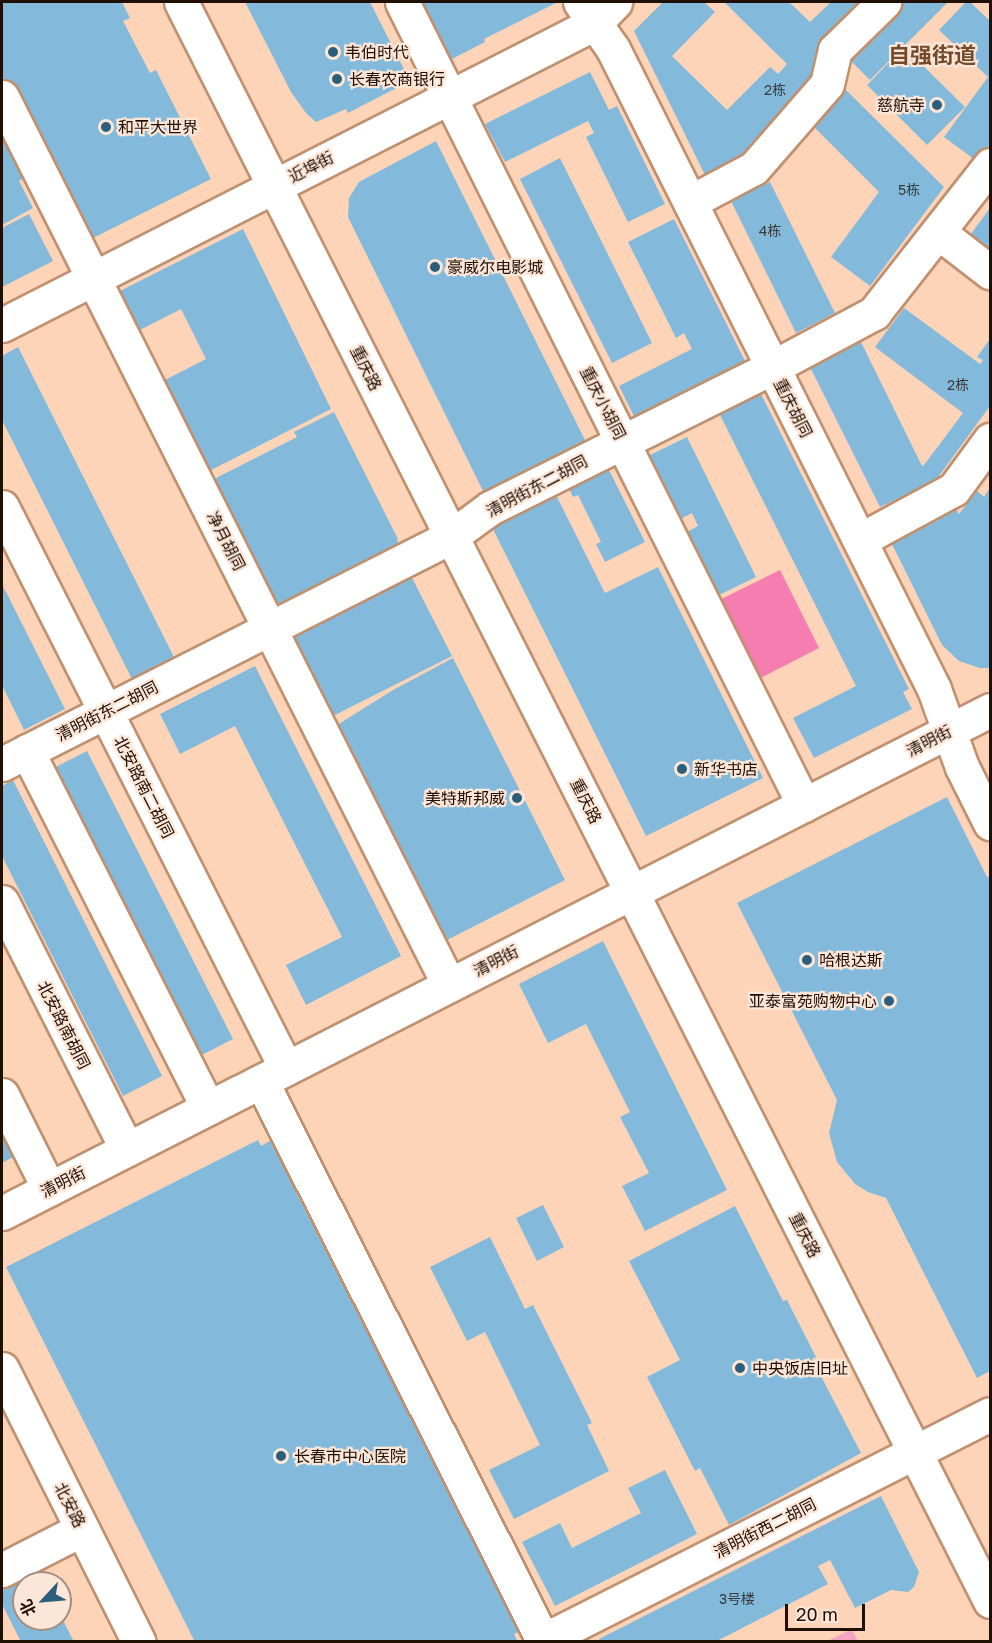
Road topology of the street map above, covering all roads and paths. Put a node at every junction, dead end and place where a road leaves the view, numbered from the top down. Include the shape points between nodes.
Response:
1 (181, 2) edge
2 (402, 2) edge
3 (884, 2) edge
4 (597, 8) edge
5 (450, 96) junction
6 (2, 97) edge
7 (990, 165) edge
8 (274, 186) junction
9 (690, 202) junction
10 (938, 232) junction
11 (990, 272) edge
12 (93, 279) junction
13 (2, 325) edge
14 (772, 367) junction
15 (990, 440) edge
16 (623, 442) junction
17 (2, 507) edge
18 (452, 536) junction
19 (860, 540) junction
20 (270, 628) junction
21 (990, 710) edge
22 (105, 712) junction
23 (949, 731) junction
24 (11, 752) edge
25 (804, 805) junction
26 (990, 823) edge
27 (632, 892) junction
28 (2, 902) edge
29 (449, 985) junction
30 (273, 1075) junction
31 (2, 1095) edge
32 (208, 1108) junction
33 (127, 1149) junction
34 (49, 1189) junction
35 (2, 1213) edge
36 (2, 1369) edge
37 (990, 1414) edge
38 (915, 1452) junction
39 (82, 1529) junction
40 (2, 1570) edge
41 (990, 1601) edge
42 (139, 1641) edge
43 (542, 1641) edge

1 - 8 street, 重庆路
2 - 5 street, 重庆小胡同
3 - 9 street via 835,50 827,84 754,168
4 - 5 street, 近埠街
4 - 9 street, 重庆胡同 via 613,49
5 - 8 street, 近埠街
5 - 16 street, 重庆小胡同
6 - 12 street, 净月胡同
7 - 10 street, 清明街东二胡同
8 - 12 street, 近埠街
8 - 18 street, 重庆路
9 - 14 street, 重庆胡同
10 - 11 street
10 - 14 street, 清明街东二胡同 via 874,313
12 - 13 street, 近埠街
12 - 20 street, 净月胡同
14 - 16 street, 清明街东二胡同
14 - 19 street, 重庆胡同
15 - 19 street via 954,489
16 - 18 street, 清明街东二胡同 via 490,508
16 - 25 street, 重庆小胡同
17 - 22 street, 北安路南二胡同
18 - 20 street, 清明街东二胡同
18 - 27 street, 重庆路
19 - 23 street, 重庆胡同 via 934,689
20 - 22 street, 清明街东二胡同
20 - 29 street, 净月胡同
21 - 23 street, 清明街
22 - 24 street, 清明街东二胡同
22 - 30 street, 北安路南二胡同
23 - 25 street, 清明街
23 - 26 street, 重庆胡同
24 - 32 street
25 - 27 street, 清明街
27 - 29 street, 清明街
27 - 38 street, 重庆路
28 - 33 street, 北安路南胡同
29 - 30 street, 清明街
30 - 32 street, 清明街
30 - 43 street, 北安路南二胡同
31 - 34 street
32 - 33 street, 清明街
33 - 34 street, 清明街
34 - 35 street, 清明街
36 - 39 street, 北安路
37 - 38 street, 清明街西二胡同
38 - 41 street, 重庆路
38 - 43 street, 清明街西二胡同
39 - 40 street
39 - 42 street, 北安路

